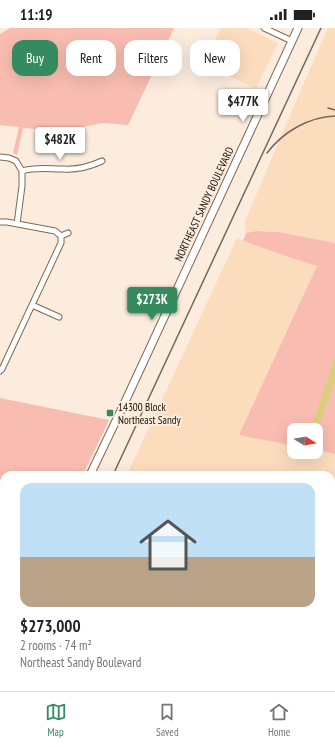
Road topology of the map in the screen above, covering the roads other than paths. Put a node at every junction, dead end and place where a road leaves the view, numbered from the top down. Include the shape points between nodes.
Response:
1 (264, 28) edge
2 (298, 28) edge
3 (292, 41) junction
4 (0, 157) edge
5 (102, 161) dead end
6 (22, 171) junction
7 (0, 222) edge
8 (17, 224) junction
9 (68, 233) dead end
10 (61, 236) junction
11 (32, 305) junction
12 (59, 317) dead end
13 (1, 369) edge
14 (92, 471) edge

1 - 3 street
2 - 3 main road, NORTHEAST SANDY BOULEVARD
3 - 14 main road, NORTHEAST SANDY BOULEVARD
4 - 6 street via 10,158
5 - 6 street via 79,169 45,168
6 - 8 street
7 - 8 street
8 - 10 street via 55,231
9 - 10 street
10 - 11 street via 61,243
11 - 12 street
11 - 13 street

